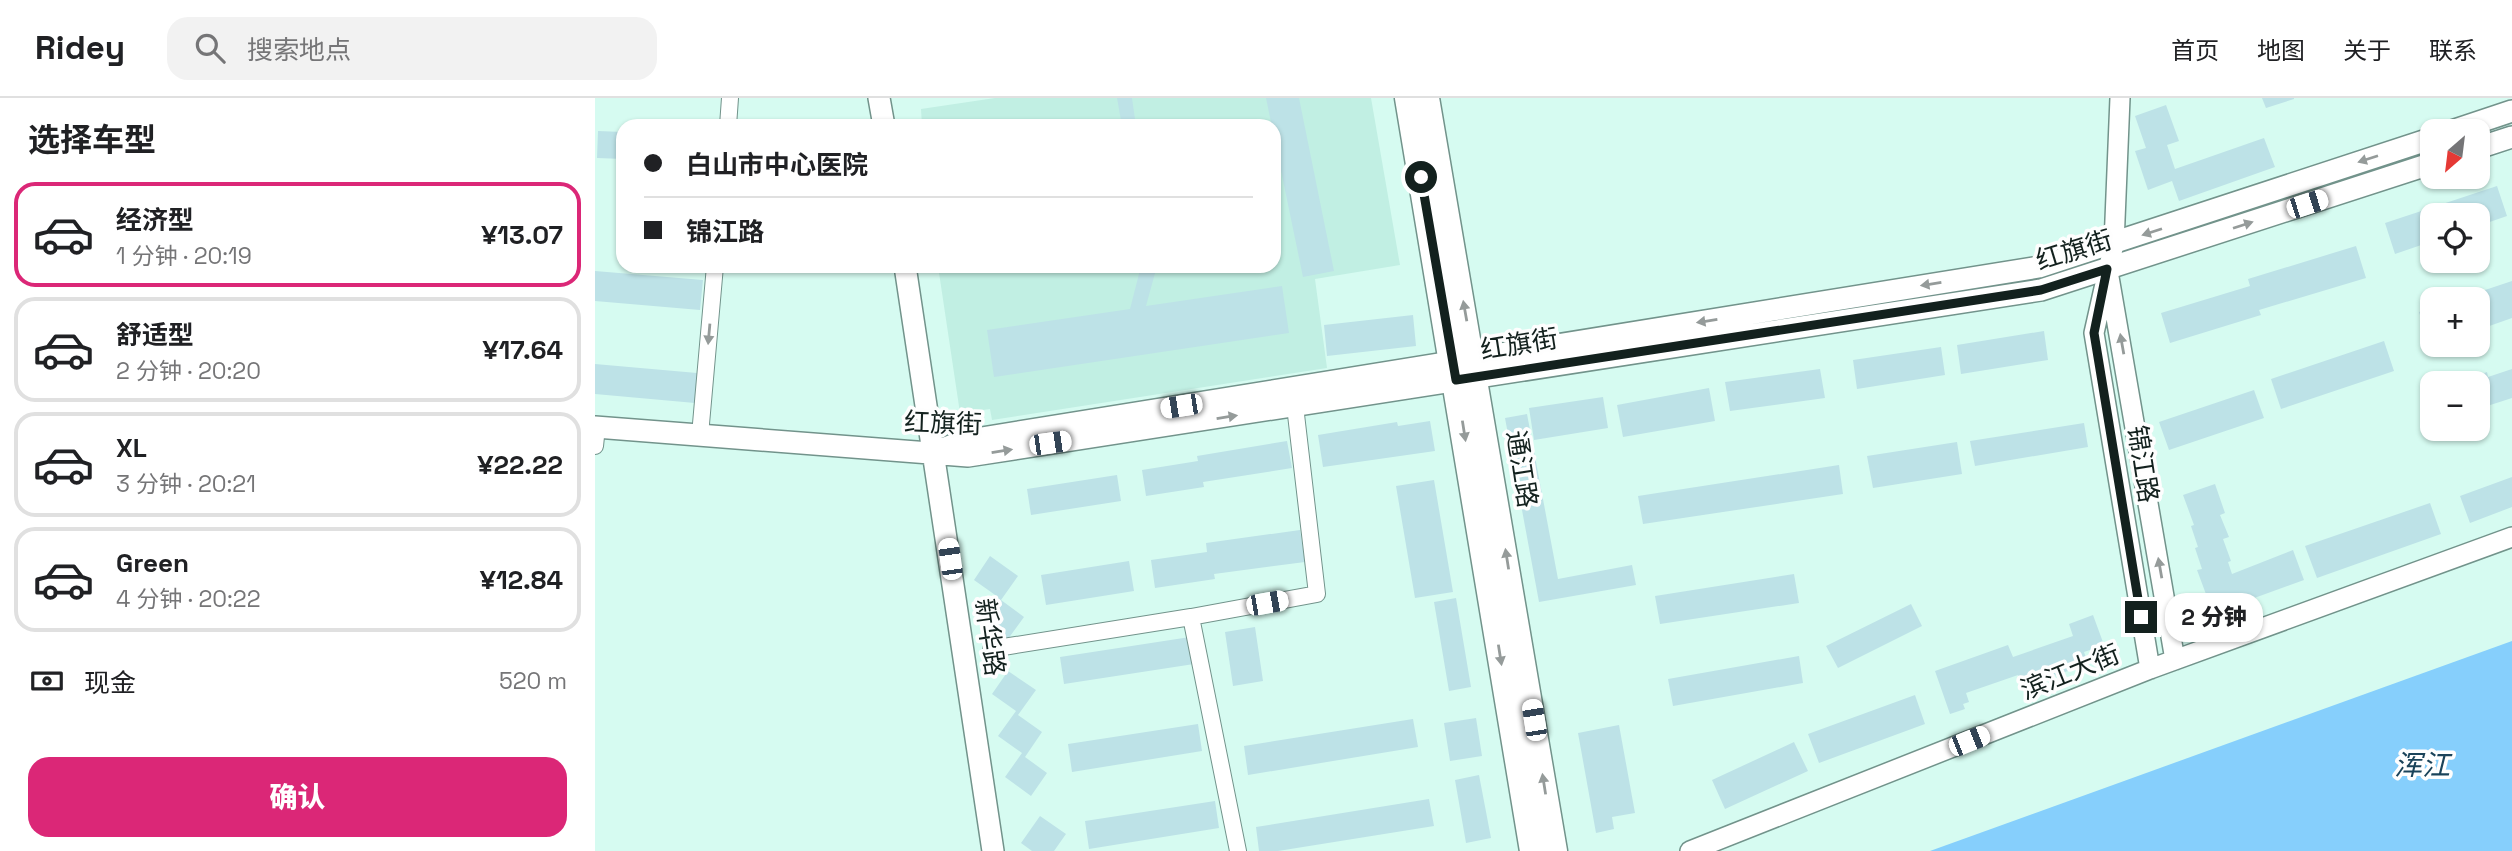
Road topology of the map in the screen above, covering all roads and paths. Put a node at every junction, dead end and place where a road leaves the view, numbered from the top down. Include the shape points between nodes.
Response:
1 (730, 98) edge
2 (879, 98) edge
3 (1407, 98) edge
4 (1427, 98) edge
5 (2120, 98) edge
6 (2512, 111) edge
7 (728, 119) edge
8 (883, 119) edge
9 (2488, 119) edge
10 (2512, 137) edge
11 (2420, 142) edge
12 (2490, 144) edge
13 (2420, 167) edge
14 (2114, 244) junction
15 (2107, 269) junction
16 (714, 273) edge
17 (906, 273) edge
18 (1465, 370) junction
19 (1295, 406) junction
20 (596, 433) edge
21 (700, 435) junction
22 (934, 452) junction
23 (2512, 537) edge
24 (1191, 617) junction
25 (991, 649) dead end
26 (2175, 660) junction
27 (2150, 669) junction
28 (993, 851) edge
29 (1238, 851) edge
30 (1532, 851) edge
31 (1555, 851) edge
32 (1690, 851) edge

1 - 7 street
2 - 8 main road
3 - 18 main road, 通江路
18 -> 4 main road, 通江路
5 - 14 street, 锦江路
6 - 9 main road
10 - 12 main road
11 -> 14 main road
15 -> 13 main road, 红旗街
14 - 15 street, 锦江路
14 -> 18 main road via 2039,267
15 - 18 main road, 红旗街 via 2041,290
26 -> 15 street, 锦江路
15 - 27 street, 锦江路 via 2094,333
16 -> 21 street
17 - 22 main road, 新华路
18 - 19 main road, 红旗街
18 - 22 main road via 963,441
18 -> 30 main road, 通江路
31 -> 18 main road, 通江路
22 -> 19 main road, 红旗街 via 968,456
19 - 24 street via 1317,594
20 - 21 main road, 红旗街
21 - 22 main road, 红旗街
22 - 28 main road, 新华路
23 - 26 street, 滨江大街
24 - 25 street
24 - 29 street
26 - 27 street, 滨江大街
27 - 32 street, 滨江大街

